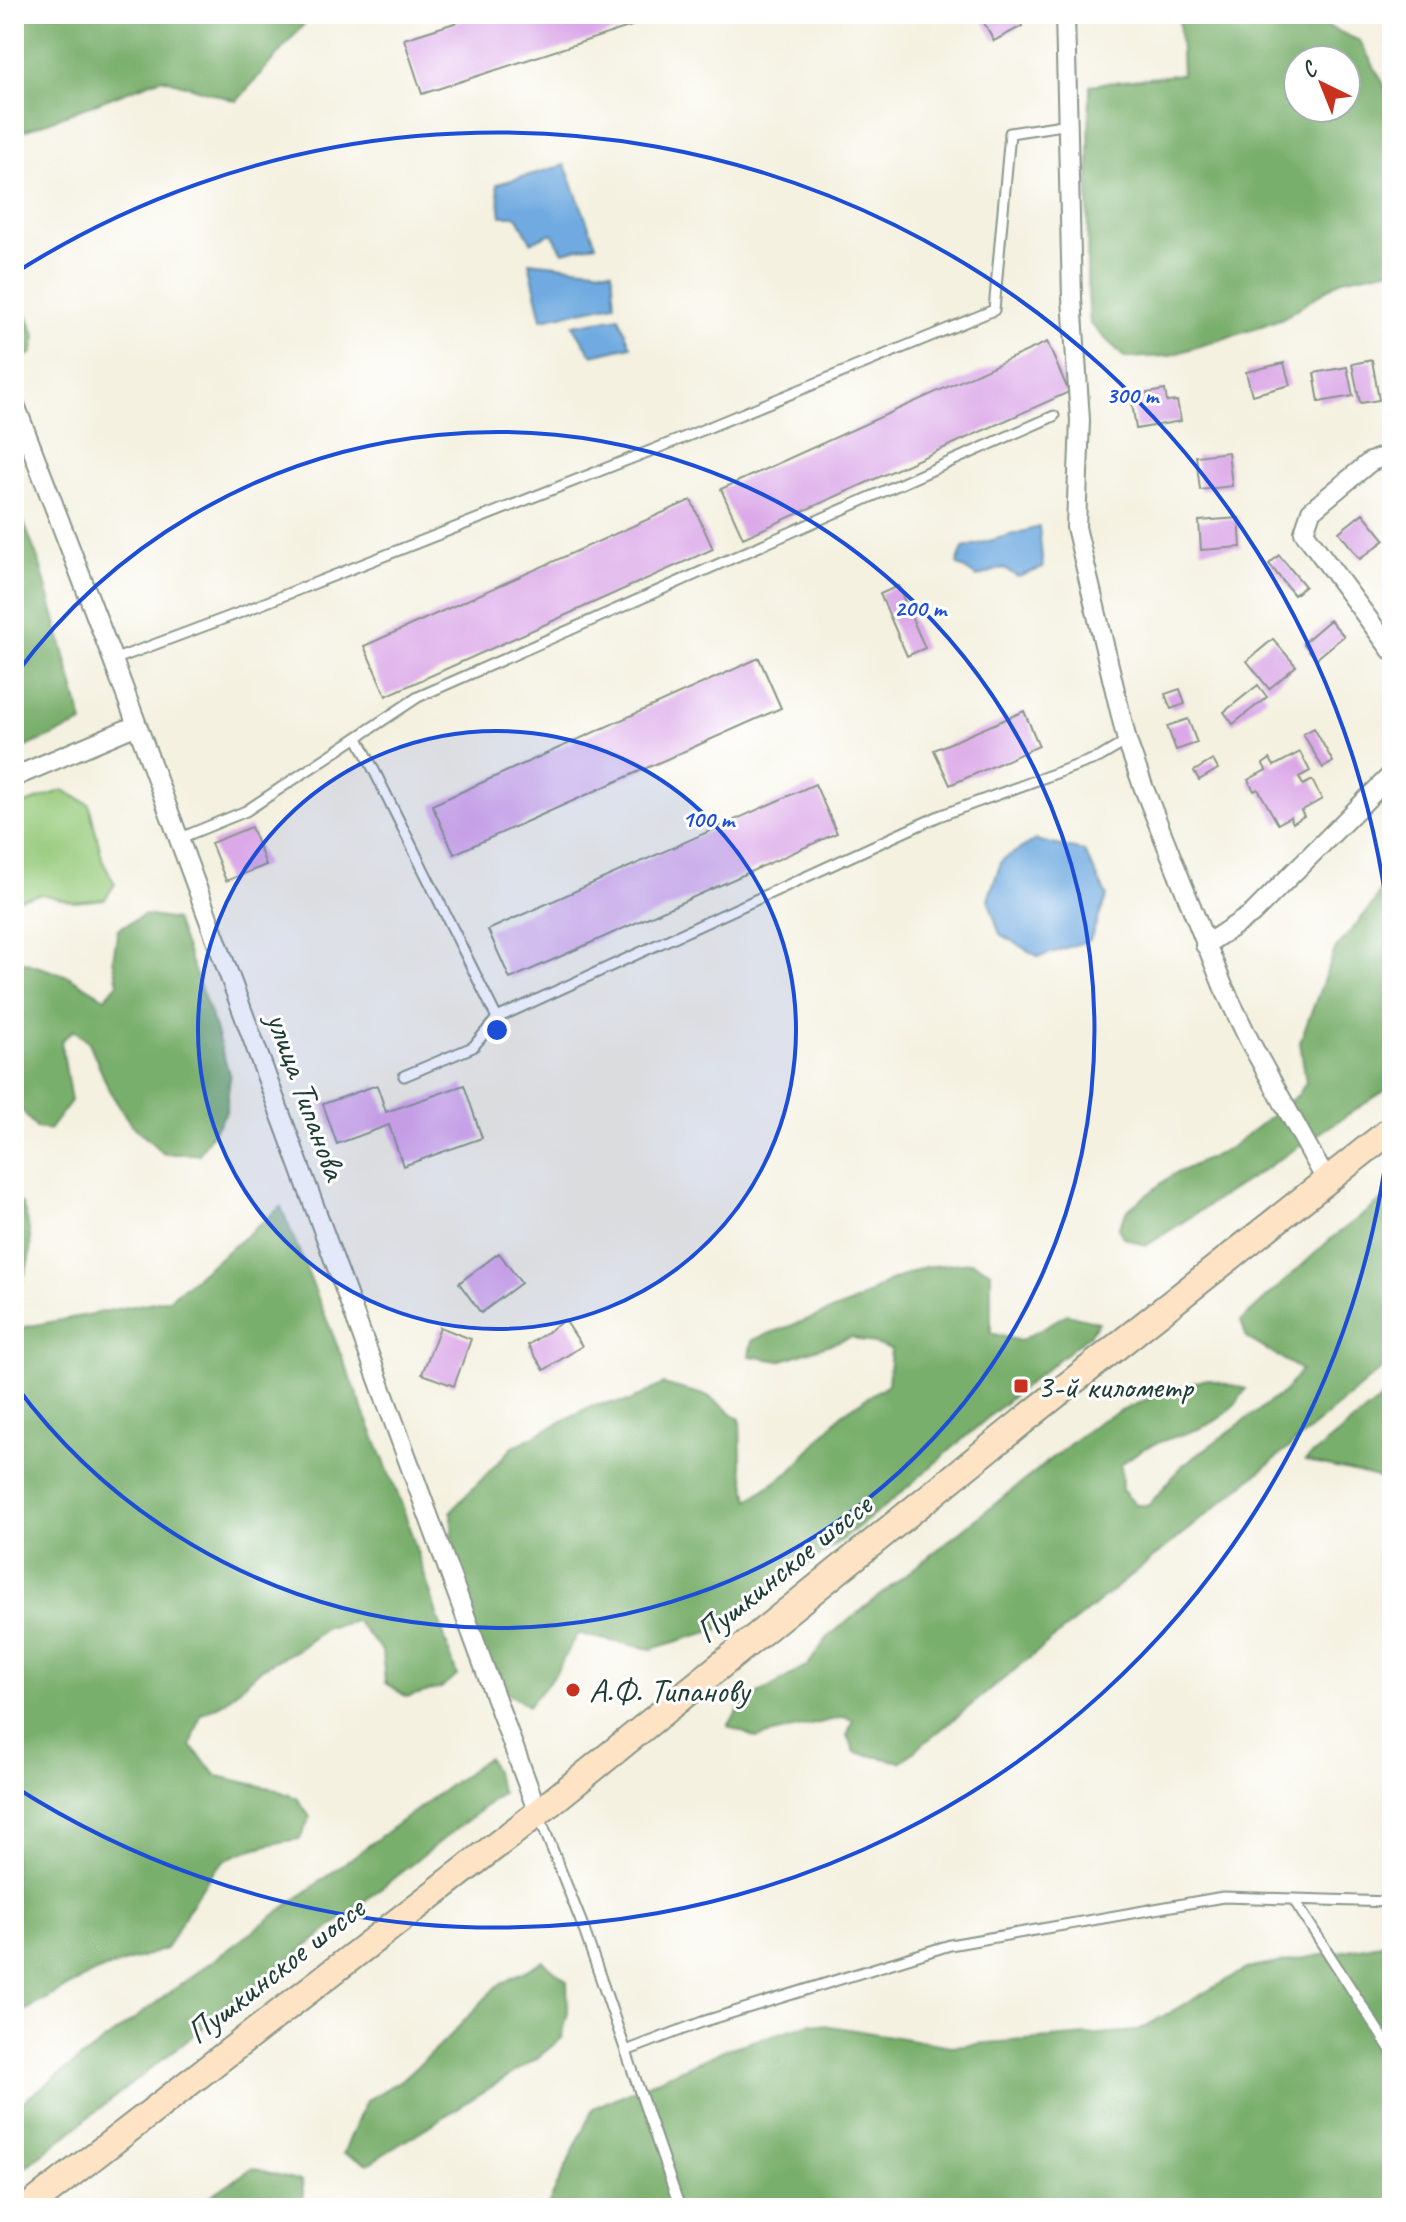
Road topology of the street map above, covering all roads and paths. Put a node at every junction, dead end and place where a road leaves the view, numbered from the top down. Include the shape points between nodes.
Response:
1 (1065, 14) edge
2 (1069, 124) junction
3 (14, 402) edge
4 (1054, 416) dead end
5 (1392, 453) edge
6 (1392, 651) edge
7 (113, 660) junction
8 (137, 725) junction
9 (358, 738) junction
10 (1127, 741) junction
11 (1392, 774) edge
12 (14, 777) edge
13 (178, 839) junction
14 (1205, 945) junction
15 (497, 1018) junction
16 (404, 1076) dead end
17 (1392, 1129) edge
18 (1326, 1180) junction
19 (538, 1813) junction
20 (1294, 1900) junction
21 (1392, 1902) edge
22 (626, 2051) junction
23 (1392, 2052) edge
24 (27, 2208) edge
25 (680, 2208) edge

1 - 2 street
2 - 7 lane via 1010,133 994,310
2 - 10 street via 1080,420 1076,527
3 - 7 street, улица Типанова
4 - 9 lane via 418,697
5 - 6 street via 1370,462 1311,511 1304,532
7 - 8 street, улица Типанова
8 - 12 street
8 - 13 street, улица Типанова
9 - 13 lane via 246,811
9 - 15 lane
10 - 14 street
10 - 15 lane via 1100,757 939,816
11 - 14 street via 1252,914
13 - 19 street, улица Типанова
14 - 18 street via 1250,1042
15 - 16 lane via 473,1047
17 - 18 main road, Пушкинское шоссе
18 - 19 main road, Пушкинское шоссе
19 - 22 lane
19 - 24 main road, Пушкинское шоссе
20 - 21 lane
20 - 22 lane via 1223,1897 950,1945
20 - 23 lane
22 - 25 lane

